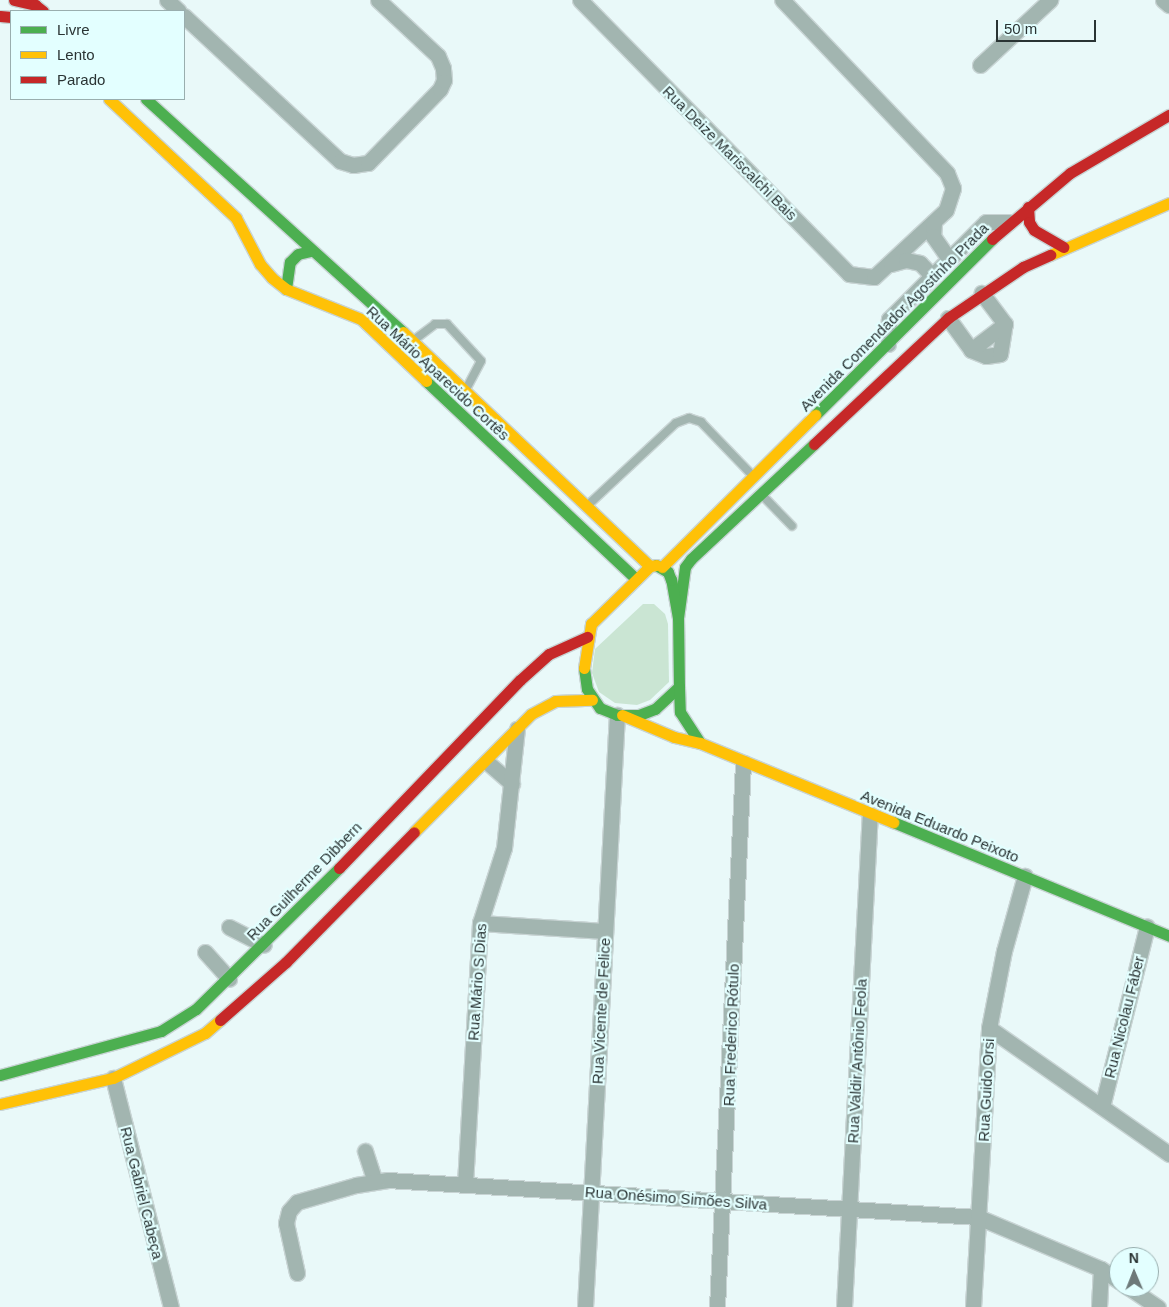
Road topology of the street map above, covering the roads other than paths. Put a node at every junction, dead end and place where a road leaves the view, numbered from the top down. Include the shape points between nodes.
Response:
1 (14, 0) edge
2 (167, 0) edge
3 (378, 0) edge
4 (580, 0) edge
5 (782, 0) edge
6 (1050, 0) edge
7 (1163, 0) edge
8 (1169, 5) edge
9 (36, 6) edge
10 (178, 10) edge
11 (185, 17) edge
12 (980, 65) dead end
13 (110, 100) edge
14 (147, 100) edge
15 (1169, 115) edge
16 (1169, 203) edge
17 (1028, 207) junction
18 (1009, 222) junction
19 (934, 223) junction
20 (294, 236) junction
21 (1064, 246) junction
22 (310, 251) junction
23 (948, 259) junction
24 (260, 264) junction
25 (890, 265) junction
26 (1023, 267) junction
27 (932, 276) junction
28 (286, 289) junction
29 (984, 296) junction
30 (950, 321) junction
31 (1005, 324) junction
32 (413, 341) junction
33 (888, 344) junction
34 (971, 350) junction
35 (465, 391) junction
36 (754, 478) junction
37 (762, 495) junction
38 (588, 504) junction
39 (792, 526) dead end
40 (656, 566) junction
41 (636, 580) junction
42 (678, 618) junction
43 (587, 637) junction
44 (679, 687) junction
45 (592, 700) junction
46 (619, 715) junction
47 (517, 729) junction
48 (700, 743) junction
49 (487, 762) junction
50 (742, 763) junction
51 (512, 784) junction
52 (870, 815) junction
53 (1025, 876) junction
54 (480, 923) junction
55 (229, 927) dead end
56 (1147, 927) junction
57 (605, 931) junction
58 (1169, 936) edge
59 (264, 945) junction
60 (205, 952) dead end
61 (229, 979) junction
62 (990, 1028) junction
63 (0, 1076) edge
64 (113, 1078) junction
65 (0, 1104) edge
66 (1102, 1107) junction
67 (366, 1152) dead end
68 (1169, 1154) edge
69 (375, 1181) junction
70 (465, 1184) junction
71 (591, 1192) junction
72 (724, 1201) junction
73 (851, 1209) junction
74 (978, 1217) junction
75 (1101, 1269) junction
76 (297, 1273) dead end
77 (1109, 1274) edge
78 (1143, 1297) edge
79 (171, 1307) edge
80 (585, 1307) edge
81 (717, 1307) edge
82 (844, 1307) edge
83 (973, 1307) edge
84 (1099, 1307) edge
85 (1158, 1307) edge

1 - 9 street
2 - 10 street
3 - 11 street via 438,56 443,68 440,89 368,163 353,165 340,161
4 - 25 street, Rua Deize Mariscalchi Bais via 849,274 874,277
5 - 19 street, Rua Deize Mariscalchi Bais via 948,173 953,188 952,200
6 - 12 street
7 - 8 street
13 - 24 street, Rua Mário Aparecido Cortês via 236,218
14 - 20 street, Rua Mário Aparecido Cortês
15 - 17 street, Avenida Comendador Agostinho Prada via 1070,173
16 - 21 street
17 - 18 street, Avenida Comendador Agostinho Prada
17 - 21 street via 1029,222 1034,230
18 - 23 street via 986,222
18 - 26 street via 1026,243
18 - 33 street, Avenida Comendador Agostinho Prada
19 - 23 street via 932,236
19 - 25 street, Rua Deize Mariscalchi Bais
20 - 22 street, Rua Mário Aparecido Cortês
20 - 24 street via 285,256
21 - 26 street
22 - 28 street via 298,254 290,262
22 - 32 street, Rua Mário Aparecido Cortês
23 - 27 street
24 - 28 street, Rua Mário Aparecido Cortês
25 - 27 street, Rua Deize Mariscalchi Bais via 906,260 920,263
26 - 29 street
27 - 33 street via 889,319
28 - 41 street, Rua Mário Aparecido Cortês via 361,319
29 - 30 street
29 - 31 street
30 - 34 street
30 - 37 street
31 - 34 street
31 - 34 street via 1000,354 986,356
32 - 35 street, Rua Mário Aparecido Cortês
32 - 35 lane via 435,324 447,324 481,360
33 - 36 street, Avenida Comendador Agostinho Prada
35 - 38 street, Rua Mário Aparecido Cortês
36 - 38 lane via 702,422 689,418 676,422
36 - 40 street, Avenida Comendador Agostinho Prada
37 - 39 lane
37 - 42 street via 685,567
38 - 40 street, Rua Mário Aparecido Cortês
40 - 41 street, Avenida Comendador Agostinho Prada
40 - 42 street, Rua Mário Aparecido Cortês via 671,580
41 - 43 street, Avenida Comendador Agostinho Prada via 591,624
42 - 44 street
43 - 45 street via 583,675
43 - 59 street, Rua Guilherme Dibbern via 549,654 520,680
44 - 46 street via 655,709 639,715
44 - 48 street via 680,712
45 - 46 street, Avenida Eduardo Peixoto
45 - 47 street via 555,701 531,714
46 - 48 street, Avenida Eduardo Peixoto via 674,737
46 - 57 street, Rua Vicente de Felice
47 - 49 street
47 - 51 street, Rua Mário S Dias
48 - 50 street, Avenida Eduardo Peixoto
49 - 51 street
49 - 64 street via 252,994 205,1033
50 - 52 street, Avenida Eduardo Peixoto
50 - 72 street, Rua Frederico Rótulo
51 - 54 street, Rua Mário S Dias via 504,848
52 - 53 street, Avenida Eduardo Peixoto
52 - 73 street, Rua Valdir Antônio Feola
53 - 56 street, Avenida Eduardo Peixoto
53 - 62 street, Rua Guido Orsi via 1004,951
54 - 57 street
54 - 70 street, Rua Mário S Dias
55 - 59 street
56 - 58 street, Avenida Eduardo Peixoto
56 - 66 street, Rua Nicolau Fáber
57 - 71 street, Rua Vicente de Felice
59 - 61 street, Rua Guilherme Dibbern
60 - 61 street
61 - 63 street, Rua Guilherme Dibbern via 196,1009 162,1031
62 - 66 street
62 - 74 street, Rua Guido Orsi
64 - 65 street
64 - 79 street, Rua Gabriel Cabeça
66 - 68 street
67 - 69 street
69 - 70 street, Rua Onésimo Simões Silva
69 - 76 street, Rua Onésimo Simões Silva via 297,1202 289,1211 286,1223
70 - 71 street, Rua Onésimo Simões Silva
71 - 72 street, Rua Onésimo Simões Silva
71 - 80 street, Rua Vicente de Felice
72 - 73 street, Rua Onésimo Simões Silva
72 - 81 street, Rua Frederico Rótulo
73 - 74 street, Rua Onésimo Simões Silva
73 - 82 street, Rua Valdir Antônio Feola
74 - 75 street, Rua Onésimo Simões Silva
74 - 83 street, Rua Guido Orsi
75 - 77 street, Rua Onésimo Simões Silva
75 - 84 street
78 - 85 street

